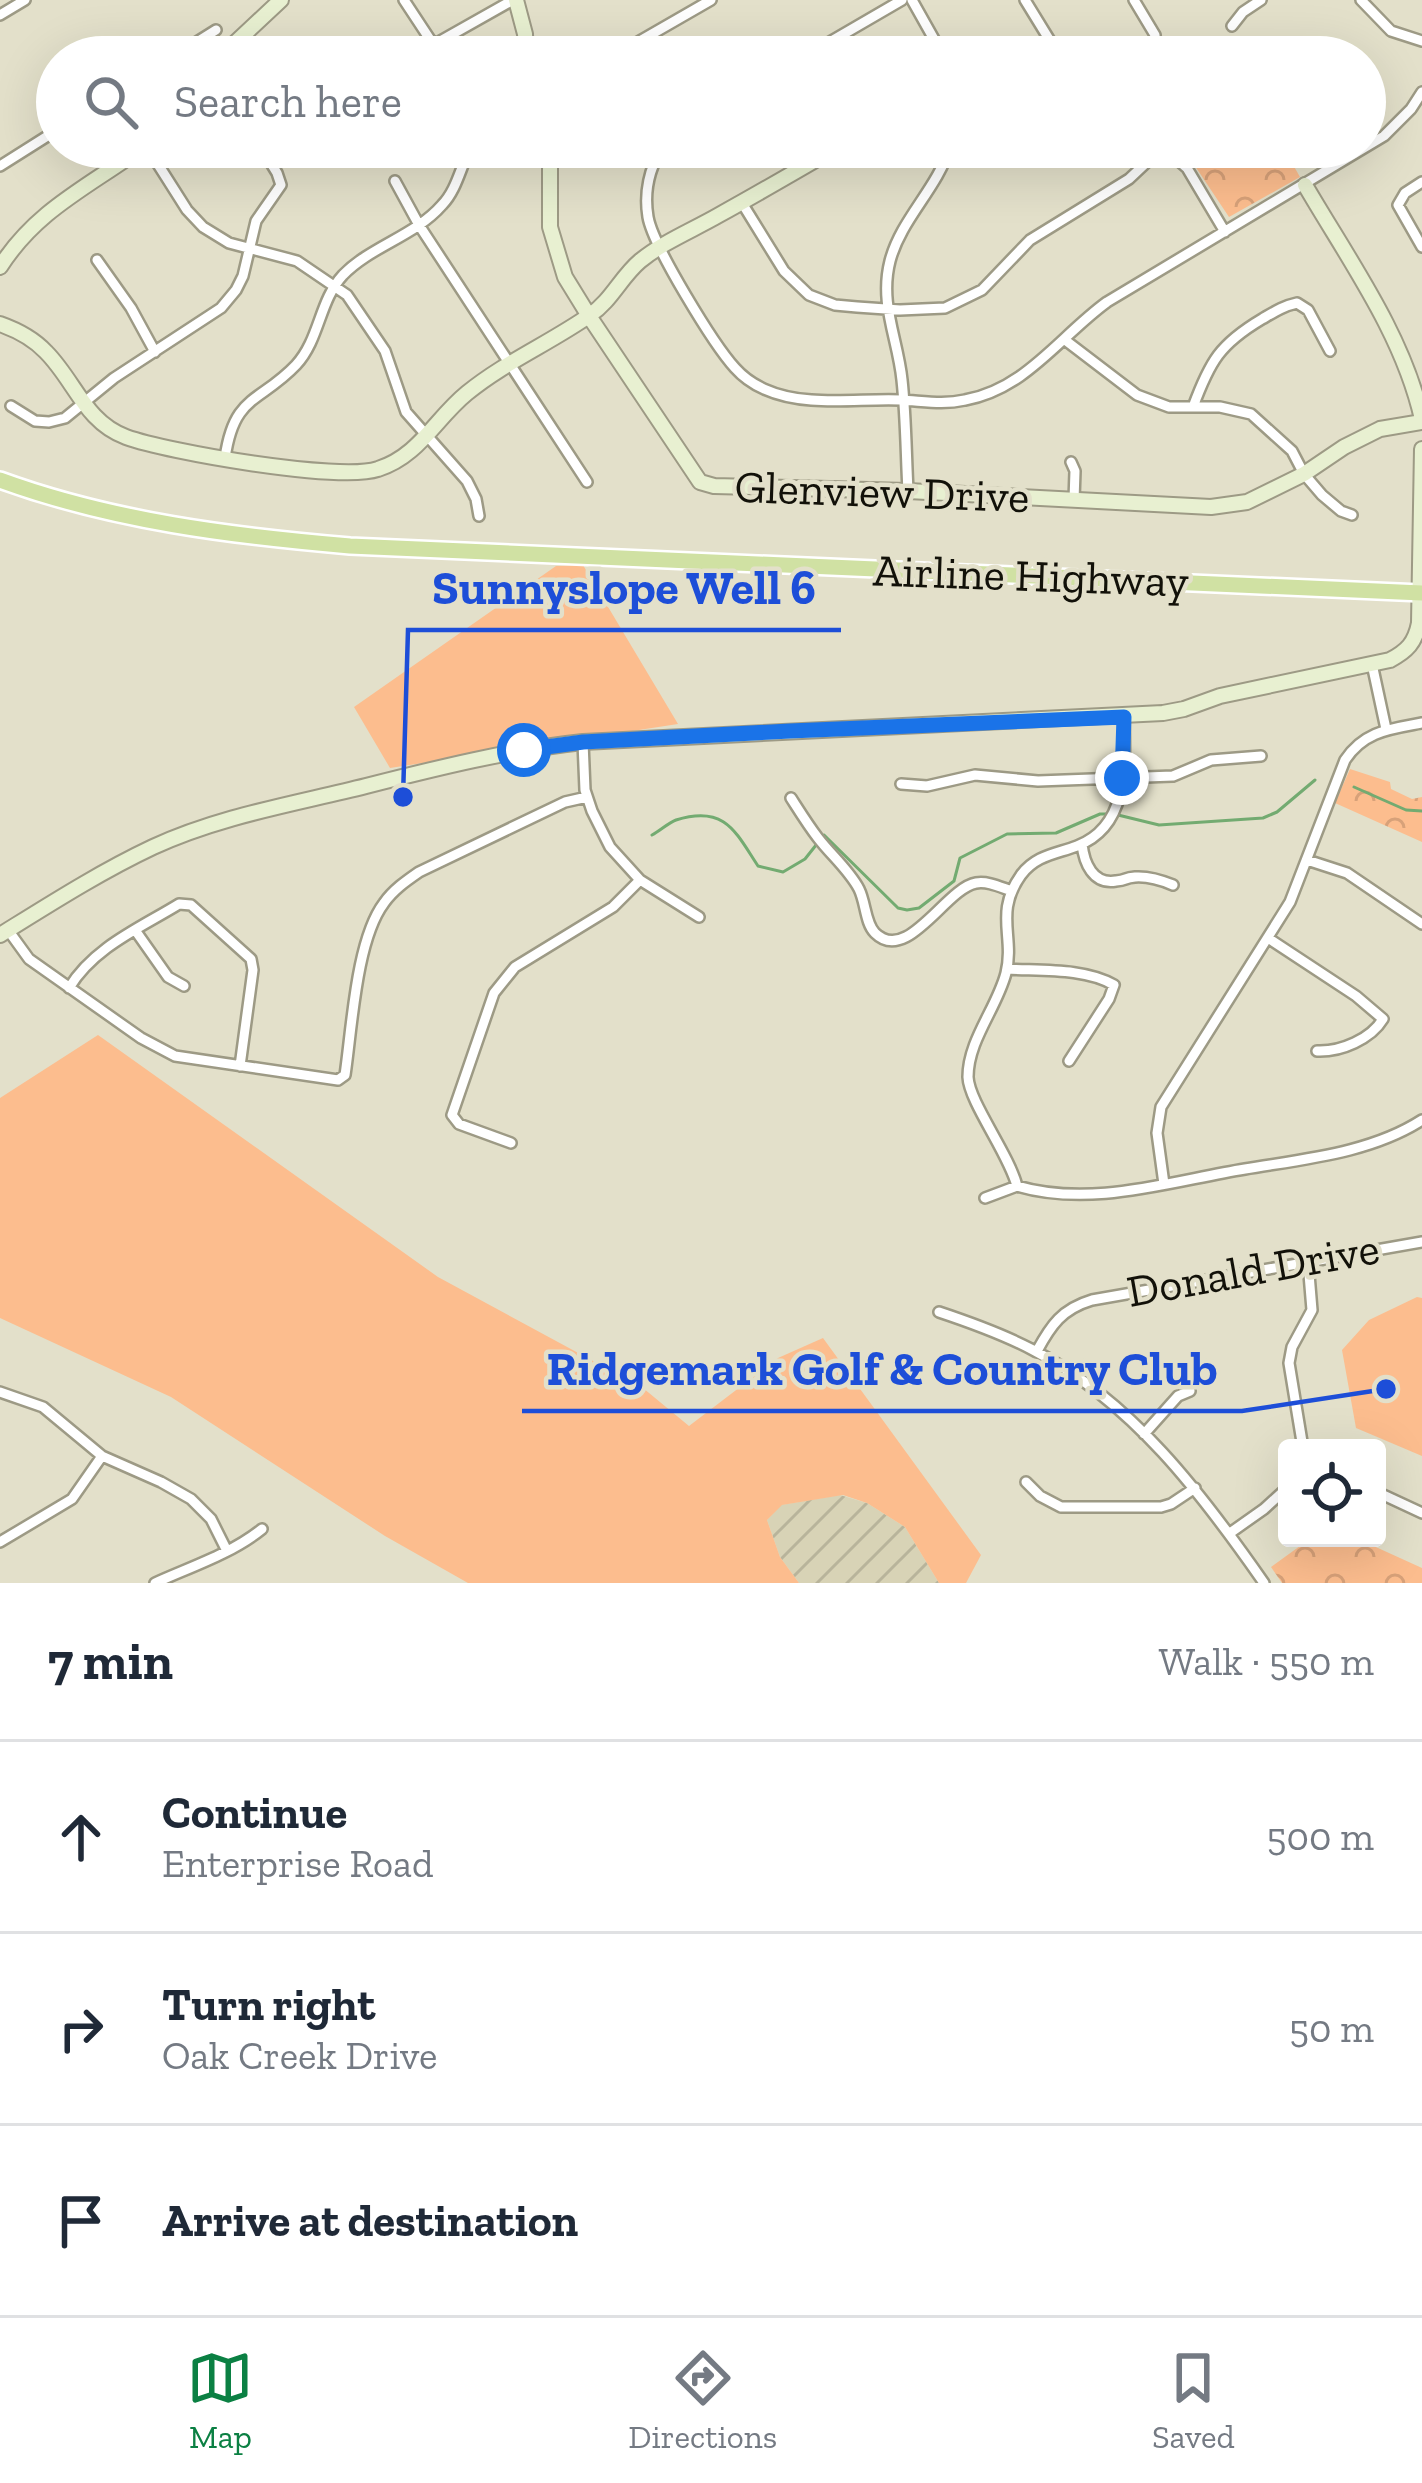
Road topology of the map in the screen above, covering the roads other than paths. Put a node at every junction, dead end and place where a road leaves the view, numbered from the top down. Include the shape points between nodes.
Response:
1 (25, 0) edge
2 (281, 0) edge
3 (404, 0) edge
4 (514, 0) edge
5 (711, 0) edge
6 (902, 0) edge
7 (912, 0) edge
8 (1025, 0) edge
9 (1134, 0) edge
10 (1261, 0) edge
11 (1360, 0) edge
12 (0, 15) edge
13 (1232, 26) dead end
14 (216, 30) dead end
15 (206, 36) edge
16 (242, 36) edge
17 (428, 36) edge
18 (448, 36) edge
19 (525, 36) edge
20 (648, 36) edge
21 (840, 36) edge
22 (932, 36) edge
23 (1047, 36) edge
24 (1155, 36) edge
25 (1422, 41) edge
26 (1422, 92) edge
27 (1386, 134) edge
28 (36, 143) edge
29 (0, 166) edge
30 (113, 168) edge
31 (159, 168) edge
32 (274, 168) edge
33 (461, 168) edge
34 (550, 168) edge
35 (653, 168) edge
36 (801, 168) edge
37 (942, 168) edge
38 (1141, 168) edge
39 (1186, 168) edge
40 (1332, 168) edge
41 (395, 181) dead end
42 (1422, 182) edge
43 (1305, 185) junction
44 (742, 202) junction
45 (419, 225) junction
46 (1225, 232) junction
47 (1422, 247) edge
48 (659, 248) junction
49 (249, 249) junction
50 (98, 260) dead end
51 (0, 267) edge
52 (335, 286) junction
53 (886, 309) junction
54 (589, 316) junction
55 (0, 324) edge
56 (1065, 340) junction
57 (155, 352) junction
58 (1330, 352) dead end
59 (508, 363) junction
60 (903, 400) junction
61 (83, 401) junction
62 (11, 406) dead end
63 (1193, 407) junction
64 (1422, 421) edge
65 (427, 437) junction
66 (1422, 448) edge
67 (225, 458) junction
68 (1072, 462) dead end
69 (1304, 474) junction
70 (0, 480) edge
71 (587, 482) dead end
72 (908, 491) junction
73 (1074, 500) junction
74 (1352, 515) dead end
75 (479, 516) dead end
76 (1420, 593) edge
77 (1372, 664) junction
78 (1124, 717) junction
79 (1422, 722) edge
80 (1386, 729) junction
81 (583, 742) junction
82 (1261, 756) dead end
83 (1122, 778) junction
84 (901, 784) dead end
85 (587, 797) junction
86 (791, 799) dead end
87 (1082, 844) junction
88 (1307, 860) junction
89 (640, 880) junction
90 (1173, 885) dead end
91 (1012, 891) junction
92 (699, 917) dead end
93 (1422, 924) edge
94 (135, 931) junction
95 (4, 932) edge
96 (1268, 938) junction
97 (1007, 969) junction
98 (184, 986) dead end
99 (69, 988) junction
100 (1317, 1052) dead end
101 (1069, 1061) dead end
102 (240, 1066) junction
103 (1422, 1120) edge
104 (511, 1143) dead end
105 (1164, 1184) junction
106 (1017, 1186) junction
107 (985, 1198) dead end
108 (1422, 1242) edge
109 (1307, 1262) junction
110 (939, 1312) dead end
111 (1037, 1351) junction
112 (1190, 1391) dead end
113 (0, 1392) edge
114 (1144, 1434) junction
115 (1302, 1439) edge
116 (102, 1456) junction
117 (1026, 1482) dead end
118 (1195, 1488) junction
119 (1278, 1496) edge
120 (1386, 1496) edge
121 (1422, 1513) edge
122 (262, 1529) dead end
123 (1230, 1532) junction
124 (0, 1542) edge
125 (226, 1551) junction
126 (155, 1583) edge
127 (1264, 1583) edge

1 - 12 street
2 - 16 street
3 - 17 street
4 - 18 street
4 - 19 street
5 - 20 street
6 - 21 street
7 - 22 street
8 - 23 street
9 - 24 street
10 - 13 street
11 - 25 street via 1391,31
14 - 15 street
26 - 27 street
28 - 29 street
30 - 51 street via 46,212
31 - 49 street via 195,220
32 - 49 street via 280,185
33 - 45 street via 445,203
34 - 54 street, Glenview Drive via 554,244
35 - 48 street via 646,197
36 - 44 street
37 - 53 street via 893,251
38 - 53 street via 1030,240 966,299 945,308
39 - 46 street
40 - 43 street
41 - 45 street
42 - 47 street via 1399,209
43 - 46 street
43 - 64 street via 1396,341
44 - 48 street
44 - 53 street via 804,292 835,305
45 - 52 street via 359,261
45 - 59 street
46 - 56 street via 1106,302
48 - 54 street
48 - 60 street via 730,362 757,386 797,397
49 - 52 street via 297,261
49 - 57 street via 229,300
50 - 57 street
52 - 65 street via 385,351 406,412
52 - 67 street via 308,351 243,407
53 - 60 street
54 - 59 street
54 - 72 street, Glenview Drive via 700,482
55 - 61 street via 46,352
56 - 60 street via 992,392 942,403
56 - 63 street via 1137,395
57 - 61 street
58 - 63 street via 1308,310 1283,306 1219,351
59 - 65 street via 464,395
59 - 71 street
60 - 72 street
61 - 62 street via 49,422
61 - 67 street via 98,423 123,436
63 - 69 street via 1250,414 1292,451
64 - 69 street, Glenview Drive via 1380,429
65 - 67 street via 400,460 360,473
65 - 75 street via 467,481
66 - 76 street
68 - 73 street
69 - 73 street, Glenview Drive via 1247,502 1211,507
69 - 74 street
70 - 76 main road, Airline Highway via 155,521 350,546
72 - 73 street, Glenview Drive
76 - 77 street via 1408,650
77 - 78 street
77 - 80 street
78 - 81 street
78 - 83 street
79 - 80 street
80 - 88 street via 1359,742 1346,760
81 - 85 street
81 - 95 street via 223,821 153,847
82 - 83 street
83 - 84 street via 985,775
83 - 87 street via 1113,818
85 - 89 street via 610,847
85 - 102 street via 419,872 384,902 365,947 345,1075
86 - 91 street via 858,888 881,938 910,937 966,886 986,882
87 - 90 street via 1083,862 1104,881
87 - 91 street via 1038,859
88 - 93 street via 1347,873
88 - 96 street
89 - 92 street
89 - 104 street via 613,907 515,967 494,993 452,1115
91 - 97 street
94 - 98 street
94 - 99 street via 88,962
94 - 102 street via 191,904 251,959
95 - 99 street
96 - 100 street via 1382,1017 1354,1042
96 - 105 street via 1161,1107 1156,1133
97 - 101 street via 1096,977 1114,986
97 - 106 street via 968,1080
99 - 102 street via 175,1056
103 - 105 street via 1373,1144
105 - 106 street via 1072,1195
106 - 107 street
108 - 109 street, Donald Drive
109 - 111 street, Donald Drive via 1080,1304 1058,1317
109 - 115 street via 1312,1310 1289,1363
110 - 111 street
111 - 114 street
112 - 114 street
113 - 116 street via 44,1407
114 - 118 street
116 - 124 street via 72,1499
116 - 125 street via 191,1499
117 - 118 street via 1065,1508 1156,1508
118 - 123 street
119 - 123 street
120 - 121 street
122 - 125 street
123 - 127 street
125 - 126 street

